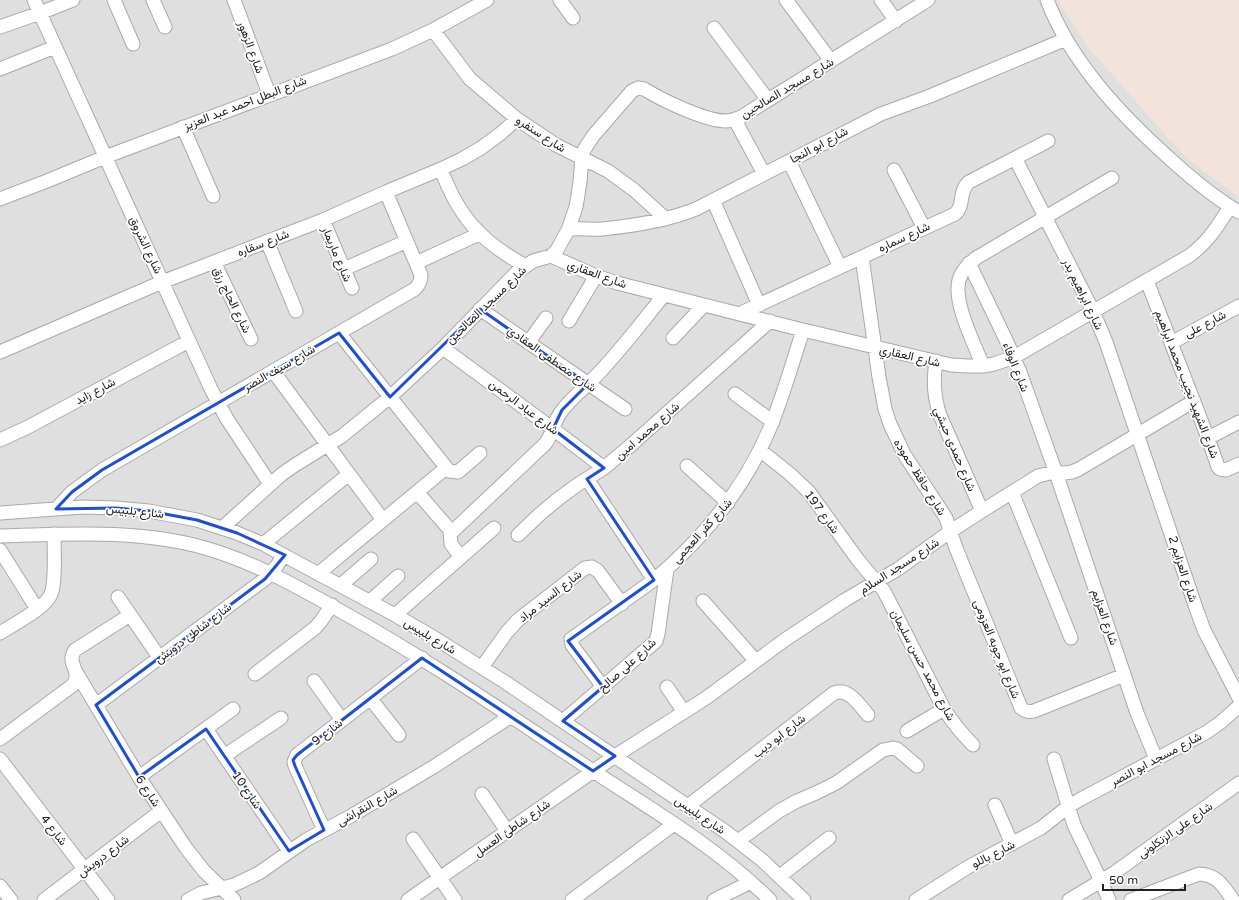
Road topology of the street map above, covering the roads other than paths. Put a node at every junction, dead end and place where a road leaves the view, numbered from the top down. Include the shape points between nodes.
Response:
1 (34, 0) edge
2 (73, 0) edge
3 (114, 0) edge
4 (153, 0) edge
5 (234, 0) edge
6 (487, 0) edge
7 (560, 0) edge
8 (786, 0) edge
9 (881, 0) edge
10 (928, 0) edge
11 (1047, 0) edge
12 (40, 13) junction
13 (573, 18) dead end
14 (896, 21) junction
15 (0, 27) edge
16 (165, 27) dead end
17 (714, 28) dead end
18 (433, 30) junction
19 (1066, 39) junction
20 (133, 44) dead end
21 (55, 46) junction
22 (832, 61) junction
23 (0, 69) edge
24 (269, 94) junction
25 (768, 100) junction
26 (517, 119) junction
27 (735, 120) junction
28 (183, 127) junction
29 (1048, 141) dead end
30 (105, 157) junction
31 (582, 158) junction
32 (1015, 158) junction
33 (789, 161) junction
34 (441, 169) junction
35 (894, 170) dead end
36 (764, 174) junction
37 (1112, 178) dead end
38 (386, 192) junction
39 (213, 196) dead end
40 (0, 199) edge
41 (713, 200) junction
42 (1234, 209) edge
43 (1045, 217) junction
44 (666, 219) junction
45 (323, 220) junction
46 (924, 228) junction
47 (568, 230) junction
48 (479, 234) junction
49 (267, 241) junction
50 (407, 241) junction
51 (551, 256) junction
52 (862, 257) junction
53 (214, 262) junction
54 (416, 263) junction
55 (969, 263) junction
56 (526, 266) junction
57 (840, 267) junction
58 (344, 269) junction
59 (596, 276) junction
60 (1147, 281) junction
61 (162, 282) junction
62 (352, 288) dead end
63 (664, 295) junction
64 (704, 305) junction
65 (759, 305) junction
66 (1239, 306) edge
67 (480, 309) junction
68 (296, 311) dead end
69 (1093, 312) junction
70 (739, 314) junction
71 (546, 318) dead end
72 (569, 321) dead end
73 (770, 321) junction
74 (804, 330) junction
75 (339, 333) junction
76 (673, 338) dead end
77 (251, 339) dead end
78 (189, 341) junction
79 (528, 343) junction
80 (1171, 343) junction
81 (874, 347) junction
82 (443, 348) junction
83 (0, 352) edge
84 (1014, 357) junction
85 (936, 362) junction
86 (983, 366) junction
87 (273, 371) junction
88 (588, 384) junction
89 (735, 394) dead end
90 (390, 397) junction
91 (1194, 401) junction
92 (218, 403) junction
93 (625, 409) dead end
94 (773, 422) junction
95 (1239, 422) edge
96 (553, 429) junction
97 (1138, 435) junction
98 (1208, 438) junction
99 (0, 440) edge
100 (327, 445) junction
101 (760, 450) junction
102 (480, 453) dead end
103 (1239, 464) edge
104 (687, 466) dead end
105 (446, 468) junction
106 (604, 468) junction
107 (1056, 473) junction
108 (348, 474) junction
109 (587, 479) junction
110 (270, 484) junction
111 (417, 492) junction
112 (1012, 492) junction
113 (728, 503) junction
114 (56, 509) junction
115 (982, 511) junction
116 (0, 512) edge
117 (383, 520) junction
118 (222, 528) junction
119 (494, 528) dead end
120 (951, 531) junction
121 (451, 533) junction
122 (54, 534) junction
123 (518, 535) dead end
124 (0, 536) edge
125 (263, 544) junction
126 (0, 550) edge
127 (284, 555) junction
128 (461, 557) junction
129 (371, 559) dead end
130 (667, 569) junction
131 (271, 574) junction
132 (319, 574) junction
133 (398, 576) dead end
134 (654, 580) junction
135 (877, 582) junction
136 (341, 585) junction
137 (118, 597) dead end
138 (370, 601) junction
139 (703, 601) dead end
140 (622, 604) junction
141 (332, 605) junction
142 (37, 609) junction
143 (130, 615) junction
144 (395, 615) junction
145 (0, 633) edge
146 (1071, 638) dead end
147 (159, 657) junction
148 (422, 658) junction
149 (755, 660) junction
150 (482, 668) junction
151 (76, 672) junction
152 (255, 674) dead end
153 (1124, 675) junction
154 (314, 681) dead end
155 (603, 687) junction
156 (668, 687) dead end
157 (370, 698) junction
158 (1239, 698) edge
159 (96, 705) junction
160 (1239, 706) edge
161 (233, 709) dead end
162 (944, 709) junction
163 (684, 712) junction
164 (868, 715) dead end
165 (511, 716) junction
166 (281, 718) dead end
167 (342, 720) junction
168 (563, 721) junction
169 (206, 729) junction
170 (907, 731) dead end
171 (398, 735) dead end
172 (0, 739) edge
173 (973, 745) dead end
174 (224, 756) junction
175 (615, 756) junction
176 (1054, 759) dead end
177 (1156, 759) junction
178 (0, 760) edge
179 (917, 766) dead end
180 (593, 771) junction
181 (139, 777) junction
182 (1239, 783) edge
183 (482, 794) dead end
184 (995, 805) dead end
185 (688, 806) junction
186 (1069, 806) junction
187 (161, 811) junction
188 (674, 824) junction
189 (324, 830) junction
190 (506, 832) junction
191 (829, 838) dead end
192 (414, 839) dead end
193 (738, 841) junction
194 (1012, 844) junction
195 (289, 852) junction
196 (85, 870) junction
197 (780, 876) junction
198 (440, 878) junction
199 (1101, 881) junction
200 (751, 882) junction
201 (0, 886) edge
202 (220, 888) junction
203 (11, 900) edge
204 (44, 900) edge
205 (108, 900) edge
206 (188, 900) edge
207 (234, 900) edge
208 (408, 900) edge
209 (455, 900) edge
210 (572, 900) edge
211 (714, 900) edge
212 (770, 900) edge
213 (804, 900) edge
214 (916, 900) edge
215 (1070, 900) edge
216 (1109, 900) edge
217 (1131, 900) edge
218 (1233, 900) edge

1 - 12 street, شارع الشروق
2 - 12 street
3 - 20 street
4 - 16 street
5 - 24 street, شارع الزهور
6 - 18 street, شارع البطل احمد عبد العزيز
7 - 13 street
8 - 22 street
9 - 14 street
10 - 14 street, شارع مسجد الصالحين
11 - 19 street
12 - 15 street
12 - 21 street, شارع الشروق
14 - 22 street, شارع مسجد الصالحين
17 - 25 street
18 - 24 street, شارع البطل احمد عبد العزيز
18 - 26 street, شارع سنفرو via 470,79
19 - 33 street, شارع ابو النجا via 930,96 880,114
19 - 42 street via 1106,95 1129,120 1197,182
21 - 23 street
21 - 30 street, شارع الشروق
22 - 25 street, شارع مسجد الصالحين
24 - 28 street, شارع البطل احمد عبد العزيز
25 - 27 street, شارع مسجد الصالحين
26 - 31 street, شارع سنفرو via 544,138
26 - 34 street, شارع سقاره via 482,148
27 - 31 street, شارع مسجد الصالحين via 709,118 638,88 632,91 593,136
27 - 36 street
28 - 30 street, شارع البطل احمد عبد العزيز
28 - 39 street
29 - 32 street, شارع سماره
30 - 40 street, شارع البطل احمد عبد العزيز
30 - 61 street, شارع الشروق
31 - 44 street, شارع سنفرو via 622,180
31 - 47 street, شارع مسجد الصالحين via 578,194
32 - 43 street, شارع ابراهيم بدر
32 - 46 street, شارع سماره via 969,182 964,186 961,206 957,212
33 - 36 street, شارع ابو النجا
33 - 57 street
34 - 38 street, شارع سقاره
34 - 48 street via 456,204
35 - 46 street
36 - 41 street, شارع ابو النجا
37 - 43 street
38 - 45 street, شارع سقاره
38 - 50 street, شارع سيف النصر
41 - 44 street, شارع ابو النجا
41 - 65 street
42 - 60 street, شارع العقاري via 1198,250
43 - 55 street
43 - 69 street, شارع ابراهيم بدر
44 - 47 street, شارع ابو النجا via 614,228
45 - 49 street, شارع سقاره
45 - 58 street, شارع ماريمار
46 - 52 street, شارع سماره
47 - 51 street, شارع مسجد الصالحين
48 - 54 street
48 - 56 street via 509,257
49 - 53 street, شارع سقاره
49 - 68 street
50 - 54 street, شارع سيف النصر
50 - 58 street
51 - 56 street, شارع مسجد الصالحين
51 - 59 street, شارع العقاري
52 - 57 street, شارع سماره
52 - 81 street, شارع حافظ حموده
53 - 61 street, شارع سقاره
53 - 77 street, شارع الحاج رزق
54 - 75 street, شارع سيف النصر via 421,280 415,289
55 - 84 street, شارع الوفاء
55 - 86 street via 959,280 959,303
56 - 67 street, شارع مسجد الصالحين
57 - 65 street, شارع سماره
58 - 62 street, شارع ماريمار
59 - 63 street, شارع العقاري
59 - 72 street
60 - 69 street, شارع العقاري
60 - 80 street, شارع الشهيد نجيب محمد ابراهيم
61 - 78 street, شارع الشروق
61 - 83 street, شارع سقاره
63 - 64 street, شارع العقاري
63 - 88 street
64 - 70 street, شارع العقاري
64 - 76 street
65 - 70 street, شارع سماره
66 - 80 street, شارع على
67 - 79 street, شارع مصطفى العقادي
67 - 82 street, شارع مسجد الصالحين
69 - 84 street, شارع العقاري
69 - 97 street, شارع ابراهيم بدر
70 - 73 street, شارع العقاري
71 - 79 street
73 - 74 street, شارع العقاري
73 - 106 street, شارع محمد امين
74 - 81 street, شارع العقاري
74 - 94 street, شارع كفر العجمى
75 - 87 street, شارع سيف النصر
75 - 90 street
78 - 92 street, شارع الشروق
78 - 99 street, شارع زايد
79 - 88 street, شارع مصطفى العقادي
80 - 91 street, شارع الشهيد نجيب محمد ابراهيم
81 - 85 street, شارع العقاري
81 - 120 street, شارع حافظ حموده via 881,393 890,424 904,454 943,512
82 - 90 street, شارع مسجد الصالحين
82 - 96 street, شارع عباد الرحمن
84 - 86 street, شارع العقاري
84 - 107 street, شارع الوفاء
85 - 86 street, شارع العقاري via 959,366
85 - 115 street, شارع حمدى حبشي via 934,396 939,413
87 - 92 street, شارع سيف النصر
87 - 100 street
88 - 93 street, شارع مصطفى العقادي
88 - 96 street via 574,396 560,414
89 - 94 street
90 - 100 street, شارع مسجد الصالحين via 358,424
90 - 105 street
91 - 97 street, شارع مسجد السلام
91 - 98 street, شارع الشهيد نجيب محمد ابراهيم
92 - 110 street, شارع الشروق
92 - 114 street, شارع سيف النصر via 102,470 72,492
94 - 101 street, شارع كفر العجمى
95 - 98 street
96 - 106 street, شارع عباد الرحمن
96 - 121 street via 545,444
97 - 107 street, شارع مسجد السلام via 1079,469
97 - 158 street, شارع العزايم 2 via 1204,630
98 - 103 street, شارع الشهيد نجيب محمد ابراهيم via 1220,469 1226,470
100 - 108 street
100 - 110 street, شارع مسجد الصالحين
101 - 113 street, شارع كفر العجمى
101 - 135 street, شارع 197 via 809,492
102 - 105 street via 458,472
104 - 113 street
105 - 111 street
106 - 109 street, شارع محمد امين
107 - 112 street, شارع مسجد السلام via 1038,476
107 - 153 street, شارع العزايم
108 - 117 street
108 - 125 street
109 - 123 street, شارع محمد امين via 553,503
109 - 134 street
110 - 118 street, شارع مسجد الصالحين
111 - 117 street
111 - 121 street
112 - 115 street, شارع مسجد السلام
112 - 146 street
113 - 130 street, شارع كفر العجمى
114 - 116 street, شارع بلبيس
114 - 118 street, شارع بلبيس via 103,507 149,511 181,516
115 - 120 street, شارع مسجد السلام
117 - 132 street
118 - 125 street, شارع بلبيس
119 - 128 street
120 - 135 street, شارع مسجد السلام
120 - 153 street, شارع ابو جوبه العزومى via 1021,708 1029,712 1034,711
121 - 128 street via 451,544
122 - 124 street, شارع بلبيس
122 - 131 street, شارع بلبيس via 150,537 181,542 227,555
122 - 142 street via 53,588 47,600
125 - 127 street, شارع بلبيس
126 - 142 street
127 - 131 street, شارع شاطئ درويش
127 - 132 street, شارع بلبيس
128 - 144 street
129 - 136 street
130 - 134 street, شارع كفر العجمى
130 - 155 street, شارع على صالح via 656,641
131 - 141 street, شارع بلبيس
131 - 147 street, شارع شاطئ درويش
132 - 136 street, شارع بلبيس
133 - 138 street
134 - 140 street, شارع كفر العجمى
135 - 149 street, شارع مسجد السلام via 845,600
135 - 162 street, شارع محمد حسن سليمان
136 - 138 street, شارع بلبيس
137 - 143 street
138 - 144 street, شارع بلبيس
139 - 149 street
140 - 150 street, شارع السيد مراد via 598,571 592,567 585,568 518,620
140 - 155 street, شارع كفر العجمى via 571,641
141 - 148 street, شارع بلبيس
141 - 152 street via 315,628
142 - 145 street
143 - 147 street
143 - 151 street via 75,650 71,660
144 - 150 street, شارع بلبيس
147 - 159 street, شارع شاطئ درويش
148 - 157 street, شارع 9
148 - 165 street, شارع بلبيس
149 - 163 street, شارع مسجد السلام
150 - 168 street, شارع بلبيس
151 - 159 street, شارع 6
151 - 172 street via 73,686
153 - 177 street, شارع العزايم
154 - 167 street
155 - 168 street, شارع على صالح
156 - 163 street
157 - 167 street, شارع 9
157 - 171 street
159 - 181 street, شارع 6
160 - 177 street, شارع مسجد ابو النصر via 1206,732
161 - 169 street
162 - 170 street
162 - 173 street, شارع محمد حسن سليمان via 962,735
163 - 175 street, شارع مسجد السلام
164 - 185 street, شارع ابو ديب via 850,695 842,691 834,693
165 - 180 street, شارع بلبيس
165 - 189 street, شارع النقراشى via 435,766
166 - 174 street
167 - 189 street, شارع 9 via 297,755 294,762
168 - 175 street, شارع بلبيس
169 - 174 street, شارع 10
169 - 181 street
174 - 195 street, شارع 10
175 - 180 street, شارع شاطئ العسل
175 - 185 street, شارع بلبيس
176 - 186 street
177 - 186 street, شارع مسجد ابو النصر
178 - 196 street, شارع 4
179 - 193 street via 897,749 883,750 826,789 779,811
180 - 188 street, شارع بلبيس
180 - 190 street, شارع شاطئ العسل
181 - 187 street, شارع 6
182 - 199 street, شارع على الزنكلونى
183 - 190 street
184 - 194 street
185 - 193 street, شارع بلبيس
186 - 194 street, شارع باللو via 1041,828
186 - 199 street via 1078,834
187 - 196 street, شارع درويش
187 - 202 street, شارع 6 via 196,861
188 - 200 street, شارع بلبيس
188 - 210 street
189 - 195 street, شارع النقراشى
190 - 198 street, شارع شاطئ العسل
191 - 197 street
192 - 198 street
193 - 197 street, شارع بلبيس
194 - 214 street, شارع باللو via 968,867
195 - 202 street, شارع النقراشى via 247,880
196 - 204 street, شارع درويش
196 - 205 street, شارع 4
197 - 213 street, شارع بلبيس
198 - 208 street, شارع شاطئ العسل
198 - 209 street
199 - 215 street, شارع على الزنكلونى
199 - 216 street
200 - 211 street
200 - 212 street, شارع بلبيس
201 - 203 street
202 - 206 street, شارع النقراشى
202 - 207 street, شارع 6
217 - 218 street via 1199,874 1208,874 1221,884

